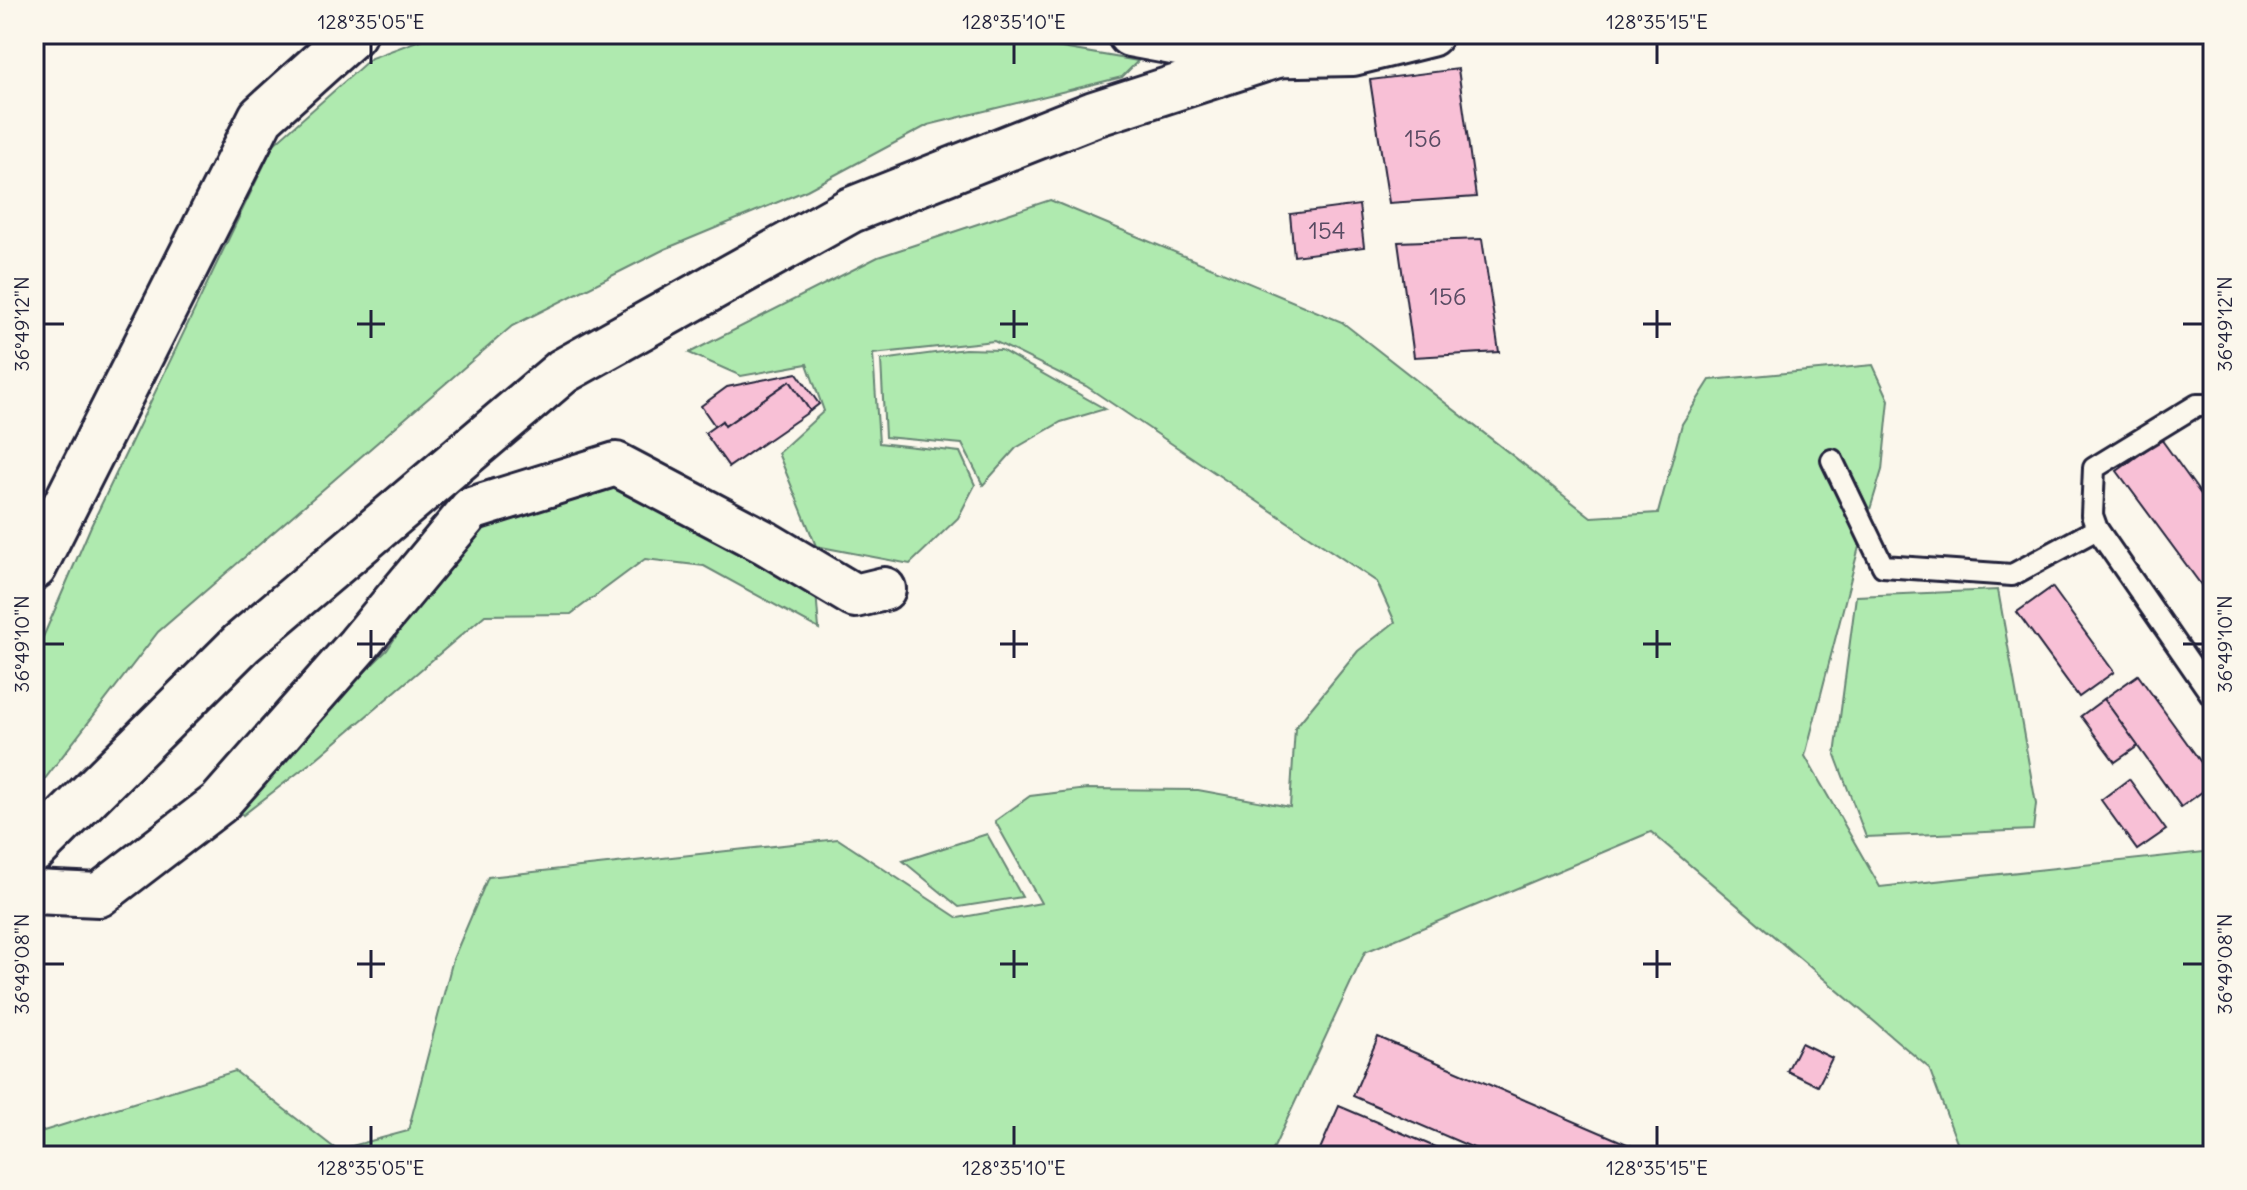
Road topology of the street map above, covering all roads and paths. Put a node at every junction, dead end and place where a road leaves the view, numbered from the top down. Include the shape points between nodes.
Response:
1 (353, 34) edge
2 (1130, 34) edge
3 (1430, 34) edge
4 (1280, 54) junction
5 (2213, 405) edge
6 (1832, 460) dead end
7 (2097, 529) junction
8 (34, 567) edge
9 (884, 589) dead end
10 (2213, 697) edge
11 (34, 850) edge
12 (34, 892) edge

1 - 8 street via 261,117
2 - 4 street via 1243,55
3 - 4 street via 1353,53
4 - 11 street via 1094,114 851,210 563,371 242,643
5 - 7 lane via 2197,405 2094,468 2092,515
6 - 7 lane via 1883,566 2012,575
7 - 10 lane
9 - 12 street via 855,596 616,464 471,509 219,803 99,895

